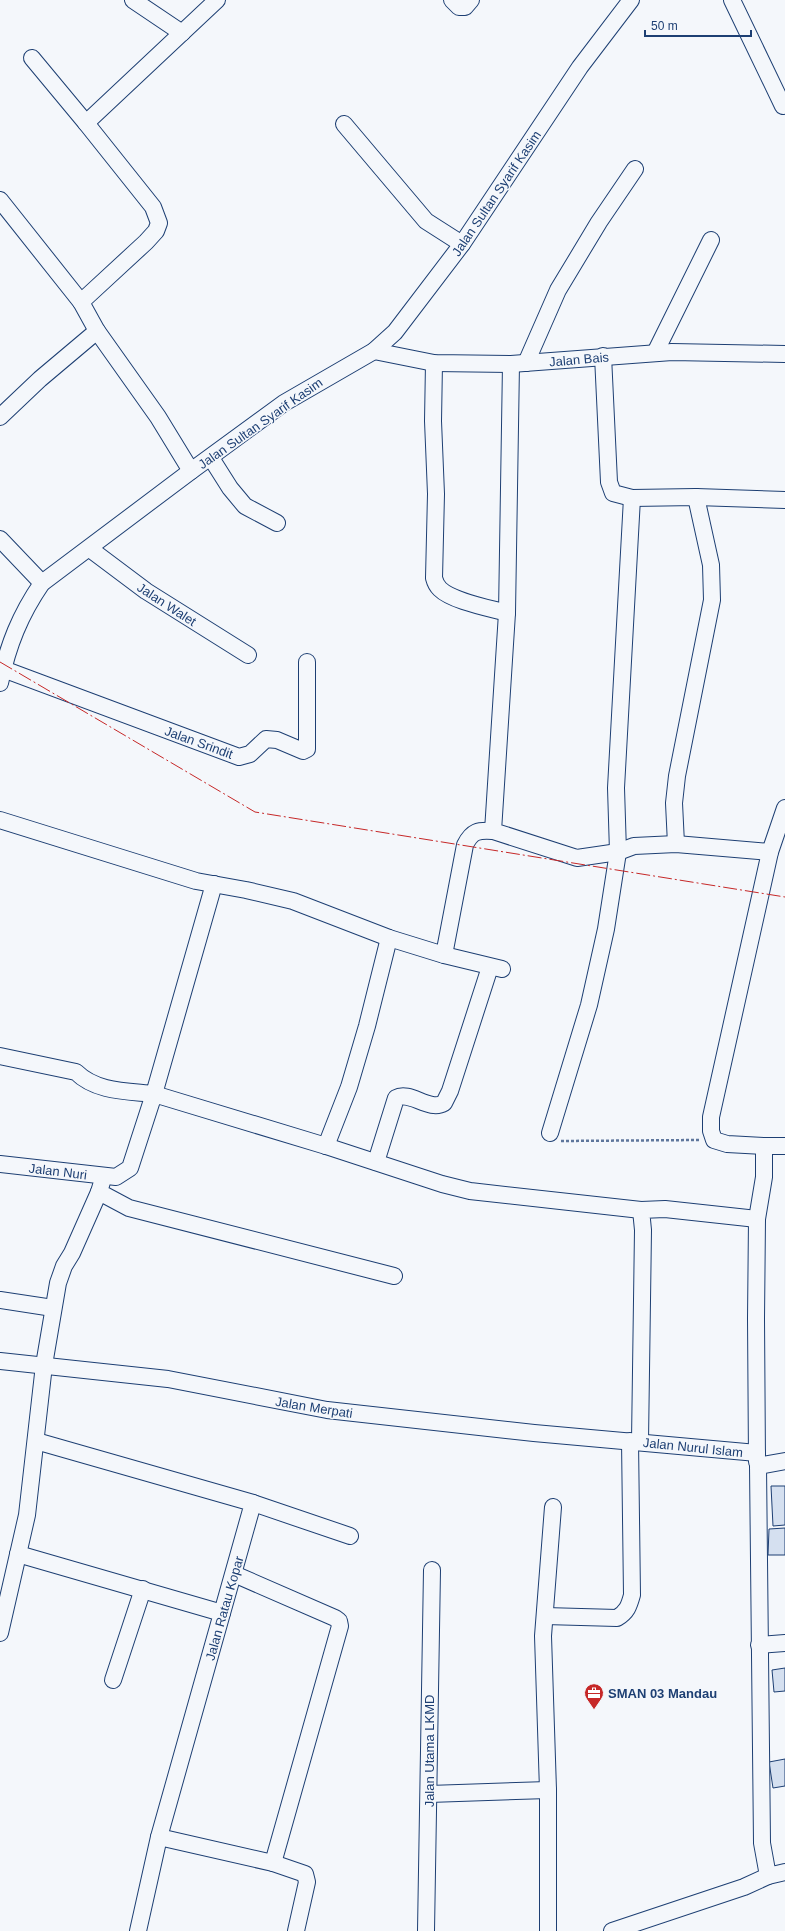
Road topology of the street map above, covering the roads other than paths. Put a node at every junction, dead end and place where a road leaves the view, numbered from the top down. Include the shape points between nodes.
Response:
1 (133, 0) edge
2 (217, 0) edge
3 (452, 0) edge
4 (471, 0) edge
5 (631, 0) edge
6 (732, 0) edge
7 (182, 33) junction
8 (32, 58) dead end
9 (783, 106) dead end
10 (86, 123) junction
11 (344, 124) dead end
12 (635, 169) dead end
13 (0, 200) edge
14 (711, 240) dead end
15 (462, 244) junction
16 (81, 302) junction
17 (97, 331) junction
18 (374, 351) junction
19 (655, 353) junction
20 (785, 354) edge
21 (603, 356) junction
22 (434, 363) junction
23 (519, 364) junction
24 (0, 418) edge
25 (211, 458) junction
26 (191, 471) junction
27 (696, 497) junction
28 (632, 498) junction
29 (785, 500) edge
30 (277, 523) dead end
31 (0, 539) edge
32 (90, 549) junction
33 (42, 583) junction
34 (507, 613) junction
35 (248, 655) dead end
36 (307, 662) dead end
37 (2, 676) edge
38 (785, 808) edge
39 (0, 820) edge
40 (493, 831) junction
41 (676, 844) junction
42 (618, 852) junction
43 (770, 852) junction
44 (214, 884) junction
45 (389, 938) junction
46 (444, 955) junction
47 (0, 1056) edge
48 (154, 1094) junction
49 (550, 1133) road end
50 (326, 1146) junction
51 (764, 1146) junction
52 (785, 1146) edge
53 (376, 1162) junction
54 (0, 1164) edge
55 (109, 1177) junction
56 (99, 1192) junction
57 (641, 1210) junction
58 (758, 1219) junction
59 (394, 1276) dead end
60 (0, 1300) edge
61 (53, 1308) junction
62 (0, 1361) edge
63 (44, 1365) junction
64 (36, 1441) junction
65 (635, 1441) junction
66 (757, 1459) junction
67 (785, 1460) edge
68 (253, 1503) junction
69 (553, 1507) dead end
70 (350, 1536) dead end
71 (18, 1554) junction
72 (432, 1570) dead end
73 (234, 1574) junction
74 (143, 1589) junction
75 (222, 1613) junction
76 (545, 1616) junction
77 (0, 1633) edge
78 (785, 1643) edge
79 (759, 1645) junction
80 (113, 1680) dead end
81 (548, 1790) junction
82 (429, 1794) junction
83 (159, 1837) junction
84 (273, 1863) junction
85 (785, 1872) edge
86 (768, 1876) junction
87 (138, 1931) edge
88 (296, 1931) edge
89 (426, 1931) edge
90 (548, 1931) edge
91 (612, 1931) edge

1 - 7 street
2 - 7 street
3 - 4 street via 459,7 465,7
5 - 15 street, Jalan Sultan Syarif Kasim via 580,67
6 - 9 street
7 - 10 street
8 - 10 street
10 - 16 street via 153,207 159,223 156,231 146,242
11 - 15 street via 426,221
12 - 23 street via 594,229
13 - 16 street
14 - 19 street
15 - 18 street, Jalan Sultan Syarif Kasim via 395,332
16 - 17 street
17 - 24 street via 40,379
17 - 26 street via 158,417
18 - 22 street, Jalan Bais
18 - 25 street, Jalan Sultan Syarif Kasim via 284,404
19 - 20 street, Jalan Bais
19 - 21 street, Jalan Bais
21 - 23 street, Jalan Bais
21 - 28 street via 610,489 615,495
22 - 23 street, Jalan Bais
22 - 34 street via 434,578 445,593
23 - 34 street
25 - 26 street, Jalan Sultan Syarif Kasim
25 - 30 street via 245,506
26 - 32 street, Jalan Sultan Syarif Kasim
27 - 28 street
27 - 29 street
27 - 41 street via 711,565 712,600 682,742 674,803
28 - 42 street via 616,788
31 - 33 street
32 - 33 street, Jalan Sultan Syarif Kasim
32 - 35 street, Jalan Walet via 146,591
33 - 37 street, Jalan Sultan Syarif Kasim via 19,624 6,657
34 - 40 street
36 - 37 street, Jalan Srindit via 307,749 303,751 277,740 266,739 250,754 239,757
38 - 43 street
39 - 44 street via 196,881
40 - 42 street via 577,858
40 - 46 street via 474,832 465,845
41 - 42 street via 634,846
41 - 43 street
42 - 49 street via 606,929 589,1005
43 - 51 street via 710,1131 714,1140 727,1144
44 - 45 street via 293,902
44 - 48 street
45 - 46 street
45 - 50 street via 352,1079
46 - 53 street via 496,968 444,1102 436,1106 403,1096 396,1098
47 - 48 street via 76,1072 85,1081 98,1086
48 - 50 street
48 - 55 street via 130,1168
50 - 53 street
51 - 52 street
51 - 58 street via 764,1177
53 - 57 street via 442,1184 470,1190
54 - 55 street, Jalan Nuri
55 - 56 street
56 - 59 street via 129,1208
56 - 61 street via 64,1266
57 - 58 street via 665,1209
57 - 65 street via 643,1230
58 - 66 street
60 - 61 street
61 - 63 street
62 - 63 street, Jalan Merpati
63 - 64 street
63 - 65 street, Jalan Merpati via 168,1379 327,1410 534,1433
64 - 68 street
64 - 71 street via 27,1515
65 - 66 street, Jalan Nurul Islam
65 - 76 street via 632,1595 629,1606 625,1613 617,1618
66 - 67 street, Jalan Nurul Islam
66 - 79 street
68 - 70 street
68 - 73 street, Jalan Ratau Kopar
69 - 76 street
71 - 74 street
71 - 77 street
72 - 82 street, Jalan Utama LKMD
73 - 75 street, Jalan Ratau Kopar
73 - 84 street via 335,1618 340,1626
74 - 75 street
74 - 80 street
75 - 83 street, Jalan Ratau Kopar
76 - 81 street via 543,1636
78 - 79 street
79 - 86 street via 762,1843
81 - 82 street
81 - 90 street
82 - 89 street, Jalan Utama LKMD
83 - 84 street
83 - 87 street, Jalan Ratau Kopar
84 - 88 street via 301,1872 306,1877
85 - 86 street
86 - 91 street via 744,1887

